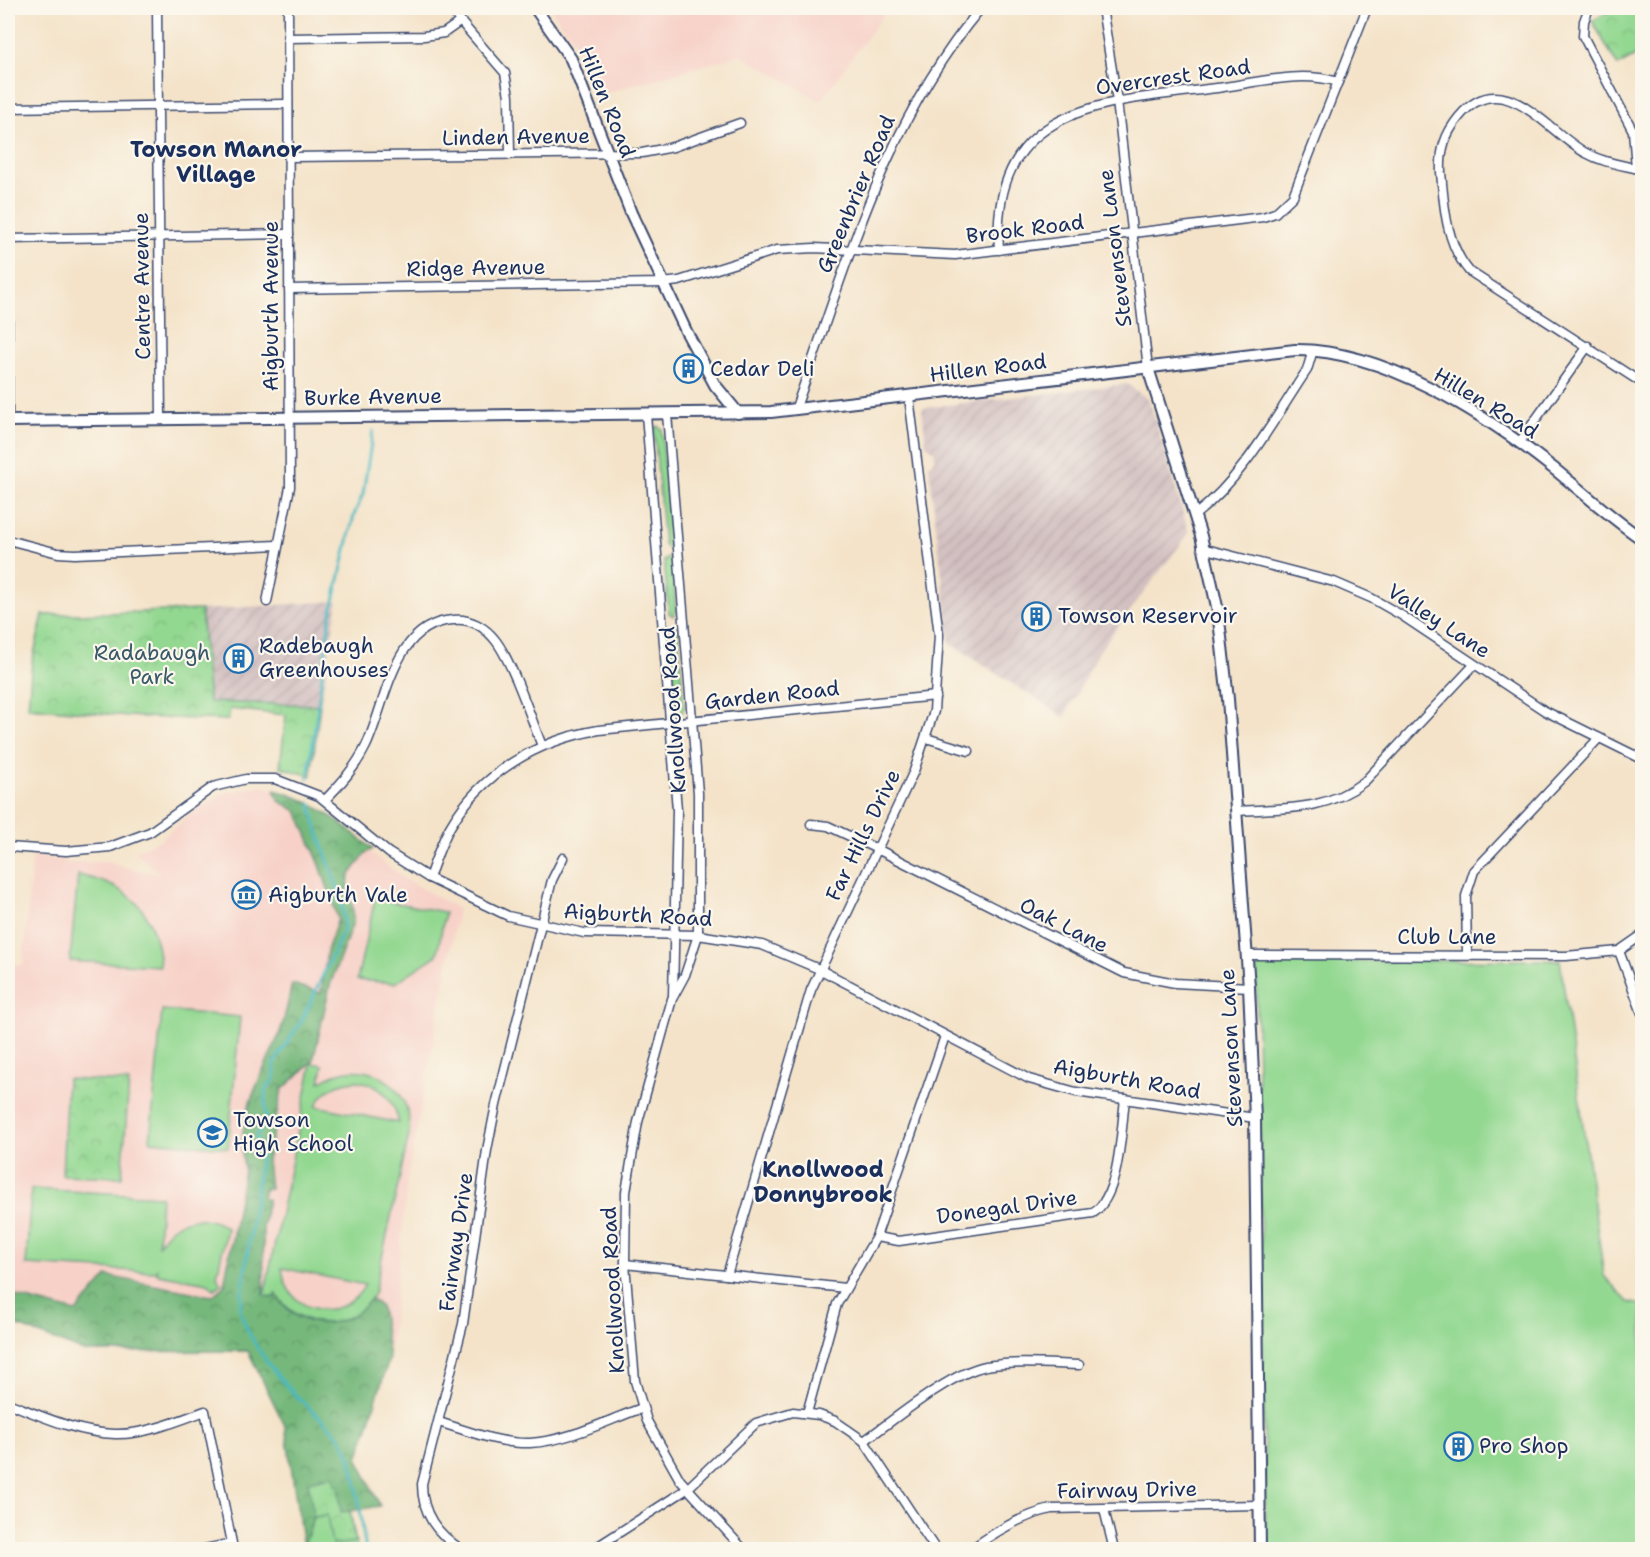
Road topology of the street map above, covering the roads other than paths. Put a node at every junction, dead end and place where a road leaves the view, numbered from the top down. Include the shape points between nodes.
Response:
1 (157, 8) edge
2 (288, 8) edge
3 (449, 8) edge
4 (535, 8) edge
5 (981, 8) edge
6 (1102, 8) edge
7 (1367, 8) edge
8 (1589, 8) edge
9 (461, 21) junction
10 (288, 39) junction
11 (1338, 82) junction
12 (1117, 101) junction
13 (288, 104) junction
14 (158, 106) junction
15 (8, 108) edge
16 (740, 123) dead end
17 (607, 154) junction
18 (510, 155) junction
19 (289, 157) junction
20 (1640, 169) edge
21 (289, 234) junction
22 (1132, 234) junction
23 (159, 236) junction
24 (8, 238) edge
25 (849, 250) junction
26 (999, 250) junction
27 (8, 267) edge
28 (663, 284) junction
29 (289, 289) junction
30 (1588, 346) junction
31 (1312, 350) junction
32 (1148, 368) junction
33 (1642, 383) edge
34 (909, 397) junction
35 (795, 410) junction
36 (738, 413) junction
37 (646, 414) junction
38 (667, 414) junction
39 (290, 418) junction
40 (161, 419) junction
41 (8, 421) edge
42 (1519, 443) junction
43 (1183, 479) junction
44 (1196, 514) junction
45 (1642, 539) edge
46 (8, 540) edge
47 (278, 545) junction
48 (1202, 548) junction
49 (267, 602) dead end
50 (1474, 665) junction
51 (936, 696) junction
52 (693, 721) junction
53 (671, 723) junction
54 (926, 738) junction
55 (1599, 738) junction
56 (542, 746) junction
57 (969, 751) dead end
58 (1642, 759) edge
59 (325, 800) junction
60 (1236, 811) junction
61 (811, 824) dead end
62 (8, 847) edge
63 (878, 849) junction
64 (563, 858) dead end
65 (429, 878) junction
66 (540, 926) junction
67 (1642, 934) edge
68 (675, 935) junction
69 (698, 935) junction
70 (1618, 951) junction
71 (1246, 955) junction
72 (1467, 955) junction
73 (819, 969) junction
74 (1249, 987) junction
75 (672, 999) junction
76 (1642, 1013) edge
77 (945, 1036) junction
78 (1125, 1099) junction
79 (1255, 1118) junction
80 (876, 1237) junction
81 (625, 1264) junction
82 (727, 1275) junction
83 (845, 1288) junction
84 (1079, 1365) dead end
85 (8, 1403) edge
86 (642, 1408) junction
87 (807, 1413) junction
88 (439, 1422) junction
89 (864, 1441) junction
90 (687, 1489) junction
91 (1259, 1505) junction
92 (1104, 1509) junction
93 (200, 1550) edge
94 (462, 1550) edge
95 (592, 1550) edge
96 (744, 1550) edge
97 (936, 1550) edge
98 (970, 1550) edge
99 (1114, 1550) edge
100 (1260, 1550) edge

1 - 14 street, Centre Avenue
2 - 10 street, Aigburth Avenue
3 - 9 street
4 - 17 street, Hillen Road via 571,59
5 - 25 street, Greenbrier Road via 914,104
6 - 12 street, Stevenson Lane
7 - 11 street, Brook Road
8 - 20 street via 1583,36 1633,131
9 - 10 street via 444,33 424,36
9 - 18 street via 505,73
10 - 13 street, Aigburth Avenue
11 - 12 street, Overcrest Road via 1305,77
11 - 22 street, Brook Road via 1293,196 1282,208 1263,217
12 - 22 street, Stevenson Lane
12 - 26 street, Overcrest Road via 1078,111 1026,147 1007,177
13 - 14 street
13 - 19 street, Aigburth Avenue
14 - 15 street
14 - 23 street, Centre Avenue
16 - 17 street, Linden Avenue via 673,147
17 - 18 street, Linden Avenue
17 - 28 street, Hillen Road
18 - 19 street, Linden Avenue
19 - 21 street, Aigburth Avenue
20 - 30 street via 1607,163 1587,154 1528,109 1498,97 1479,100 1461,114 1442,148 1448,223 1463,263 1483,281
21 - 23 street
21 - 29 street, Aigburth Avenue
22 - 26 street, Brook Road
22 - 32 street, Stevenson Lane
23 - 24 street
23 - 40 street, Centre Avenue
25 - 26 street, Brook Road via 945,256
25 - 28 street, Brook Road via 777,250
25 - 35 street, Greenbrier Road
27 - 41 street
28 - 29 street, Ridge Avenue
28 - 36 street, Hillen Road via 704,367
29 - 39 street, Aigburth Avenue
30 - 33 street
30 - 42 street
31 - 32 street, Hillen Road
31 - 42 street, Hillen Road via 1344,354 1402,376
31 - 44 street via 1307,370 1230,481
32 - 34 street, Hillen Road
32 - 43 street, Stevenson Lane
34 - 35 street, Hillen Road
34 - 51 street, Far Hills Drive via 939,635
35 - 36 street, Hillen Road
36 - 38 street, Burke Avenue
37 - 38 street, Burke Avenue
37 - 39 street, Burke Avenue
37 - 53 street, Knollwood Road
38 - 52 street, Knollwood Road
39 - 40 street, Burke Avenue
39 - 47 street, Aigburth Avenue via 290,487
40 - 41 street, Burke Avenue
42 - 45 street, Hillen Road
43 - 44 street, Stevenson Lane
43 - 48 street, Stevenson Lane via 1185,499
44 - 48 street, Stevenson Lane
46 - 47 street via 75,554
47 - 49 street, Aigburth Avenue
48 - 50 street, Valley Lane via 1350,589 1401,615
48 - 60 street, Stevenson Lane via 1218,611
50 - 55 street, Valley Lane via 1545,711
50 - 60 street via 1352,792 1317,806
51 - 52 street, Garden Road
51 - 54 street, Far Hills Drive
52 - 53 street, Garden Road
52 - 69 street, Knollwood Road via 699,822
53 - 56 street, Garden Road via 584,732
53 - 68 street, Knollwood Road via 677,810
54 - 57 street
54 - 63 street, Far Hills Drive
55 - 58 street, Valley Lane
55 - 72 street via 1474,871 1466,896
56 - 59 street via 497,642 479,625 468,621 435,622 407,643 366,746
56 - 65 street, Garden Road via 500,771 468,801 447,834
59 - 62 street, Aigburth Road via 283,780 246,779 213,787 158,827 120,844 77,851
59 - 65 street, Aigburth Road via 389,853
60 - 71 street, Stevenson Lane
61 - 63 street, Oak Lane via 828,826
63 - 73 street, Far Hills Drive
63 - 74 street, Oak Lane via 1114,969 1157,981
64 - 66 street, Fairway Drive via 552,880
65 - 66 street, Aigburth Road via 491,910
66 - 68 street, Aigburth Road via 584,933
66 - 88 street, Fairway Drive via 496,1105 463,1324
67 - 70 street, Club Lane
68 - 69 street, Aigburth Road
68 - 75 street, Knollwood Road
69 - 73 street, Aigburth Road via 762,945
69 - 75 street, Knollwood Road via 685,975
70 - 72 street, Club Lane via 1566,956
70 - 76 street
71 - 72 street, Club Lane
71 - 74 street, Stevenson Lane
73 - 77 street, Aigburth Road
73 - 82 street, Far Hills Drive
74 - 79 street, Stevenson Lane
75 - 81 street, Knollwood Road via 633,1144 624,1217
77 - 78 street, Aigburth Road via 1029,1079 1076,1092
77 - 80 street
78 - 79 street, Aigburth Road
78 - 80 street, Donegal Drive via 1112,1189 1101,1208 1093,1213 898,1241
79 - 91 street, Stevenson Lane
80 - 83 street
81 - 82 street
81 - 86 street, Knollwood Road via 635,1381
82 - 83 street
83 - 87 street via 837,1304
84 - 89 street via 999,1365 976,1369 936,1390
85 - 93 street via 73,1426 116,1434 205,1411 231,1543
86 - 88 street via 560,1438 530,1443
86 - 90 street, Knollwood Road via 661,1450
87 - 89 street via 835,1421
87 - 90 street via 779,1414 756,1423
88 - 94 street, Fairway Drive via 422,1497 431,1521
89 - 97 street
90 - 95 street
90 - 96 street, Knollwood Road
91 - 92 street, Fairway Drive
91 - 100 street, Stevenson Lane
92 - 98 street, Fairway Drive via 1051,1509 1035,1513
92 - 99 street

